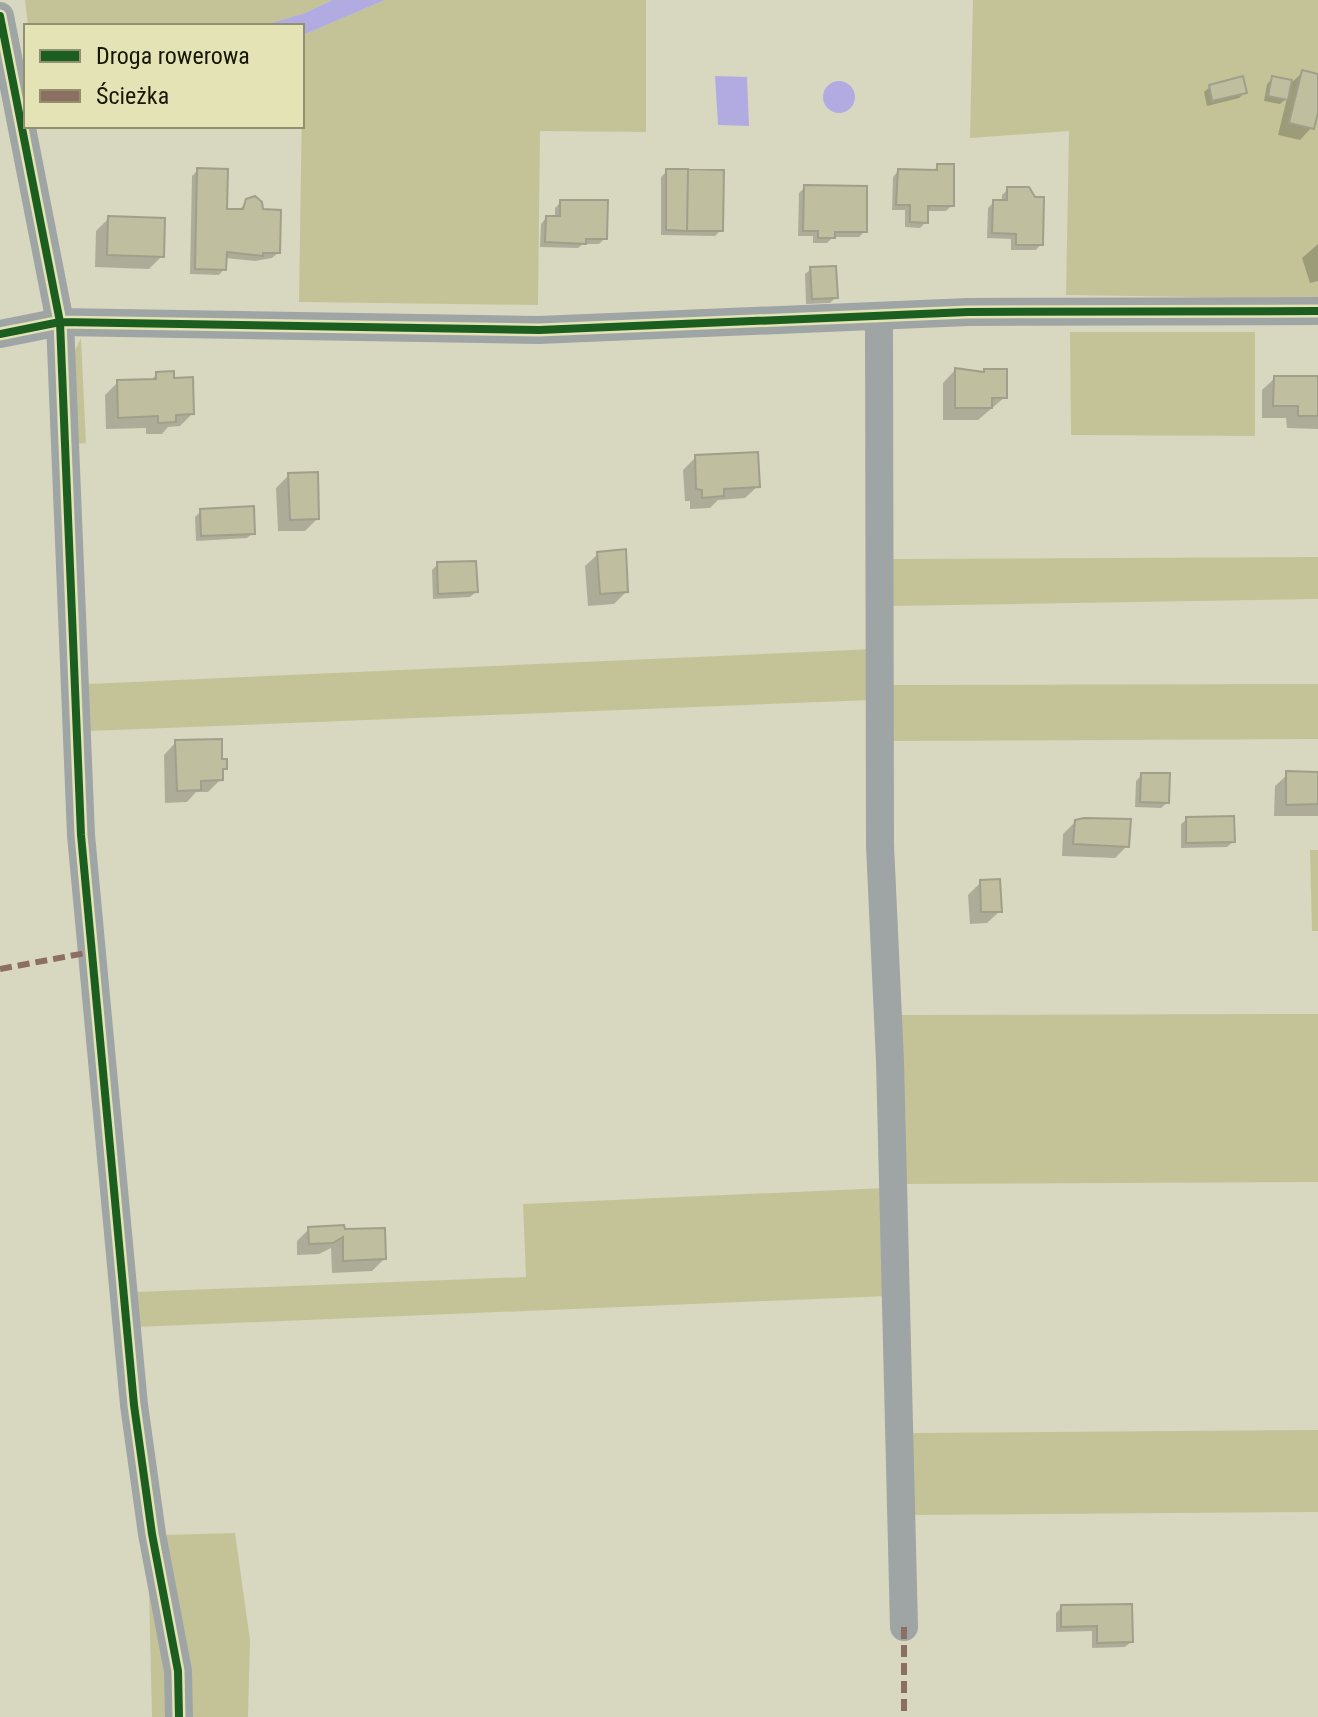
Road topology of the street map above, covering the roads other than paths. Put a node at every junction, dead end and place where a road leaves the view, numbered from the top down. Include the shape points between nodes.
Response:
1 (0, 16) edge
2 (1318, 311) edge
3 (879, 317) junction
4 (60, 322) junction
5 (0, 334) edge
6 (904, 1627) dead end
7 (179, 1717) edge

1 - 4 street
2 - 3 street
3 - 4 street via 539,330
3 - 6 street via 880,845
4 - 5 street
4 - 7 street via 84,864 134,1405 178,1671

